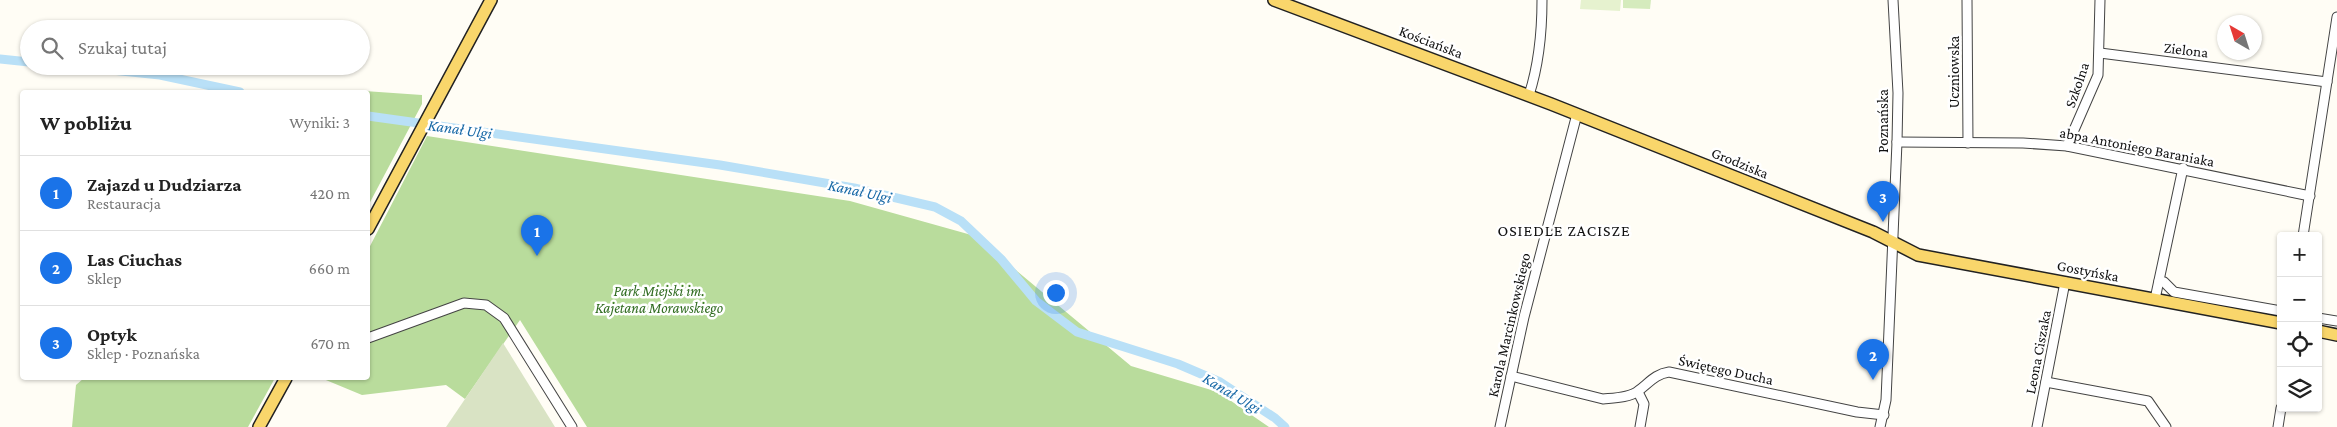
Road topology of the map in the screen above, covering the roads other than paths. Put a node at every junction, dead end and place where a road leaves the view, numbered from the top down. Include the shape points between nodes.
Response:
1 (491, 0) edge
2 (1274, 0) edge
3 (1542, 0) edge
4 (1893, 0) edge
5 (1967, 0) edge
6 (2100, 0) edge
7 (2337, 17) edge
8 (2100, 54) junction
9 (2327, 82) junction
10 (1530, 95) junction
11 (1577, 114) junction
12 (1897, 142) junction
13 (1968, 143) junction
14 (2067, 146) junction
15 (2183, 168) junction
16 (2310, 196) junction
17 (370, 225) edge
18 (2304, 232) edge
19 (1892, 242) junction
20 (2159, 281) junction
21 (2065, 282) junction
22 (2155, 298) junction
23 (2277, 310) edge
24 (2322, 319) edge
25 (2337, 321) edge
26 (2277, 322) edge
27 (2322, 332) edge
28 (2337, 334) edge
29 (370, 337) edge
30 (1511, 376) junction
31 (285, 380) edge
32 (2046, 382) junction
33 (1638, 392) junction
34 (2281, 412) edge
35 (1884, 415) junction
36 (259, 427) edge
37 (572, 427) edge
38 (1500, 427) edge
39 (1640, 427) edge
40 (1880, 427) edge
41 (2038, 427) edge
42 (2166, 427) edge
43 (2278, 427) edge

1 - 17 main road
2 - 10 main road, Kościańska
3 - 10 street via 1540,44
4 - 12 street, Poznańska
5 - 13 street, Uczniowska
6 - 8 street, Szkolna
7 - 9 street
8 - 9 street, Zielona
8 - 14 street, Szkolna via 2098,75
9 - 16 street
10 - 11 main road, Kościańska
11 - 19 main road, Grodziska
11 - 30 street, Karola Marcinkowskiego
12 - 13 street, abpa Antoniego Baraniaka
12 - 19 street, Poznańska
13 - 14 street, abpa Antoniego Baraniaka
14 - 15 street, abpa Antoniego Baraniaka
15 - 16 street, abpa Antoniego Baraniaka
15 - 20 street
16 - 18 street
19 - 21 main road, Gostyńska via 1927,257
19 - 35 street, Poznańska
20 - 22 street
20 - 23 street via 2174,292
21 - 22 main road, Gostyńska
21 - 32 street, Leona Ciszaka
22 - 26 main road, Gostyńska
24 - 25 street
27 - 28 main road
29 - 37 street via 464,304 486,305 504,318
30 - 33 street, Świętego Ducha via 1602,399
30 - 38 street, Karola Marcinkowskiego
31 - 36 main road
32 - 41 street, Leona Ciszaka
32 - 42 street via 2148,402
33 - 35 street, Świętego Ducha via 1656,376 1669,372 1856,412
33 - 39 street via 1644,404
34 - 43 street
35 - 40 street, Poznańska

